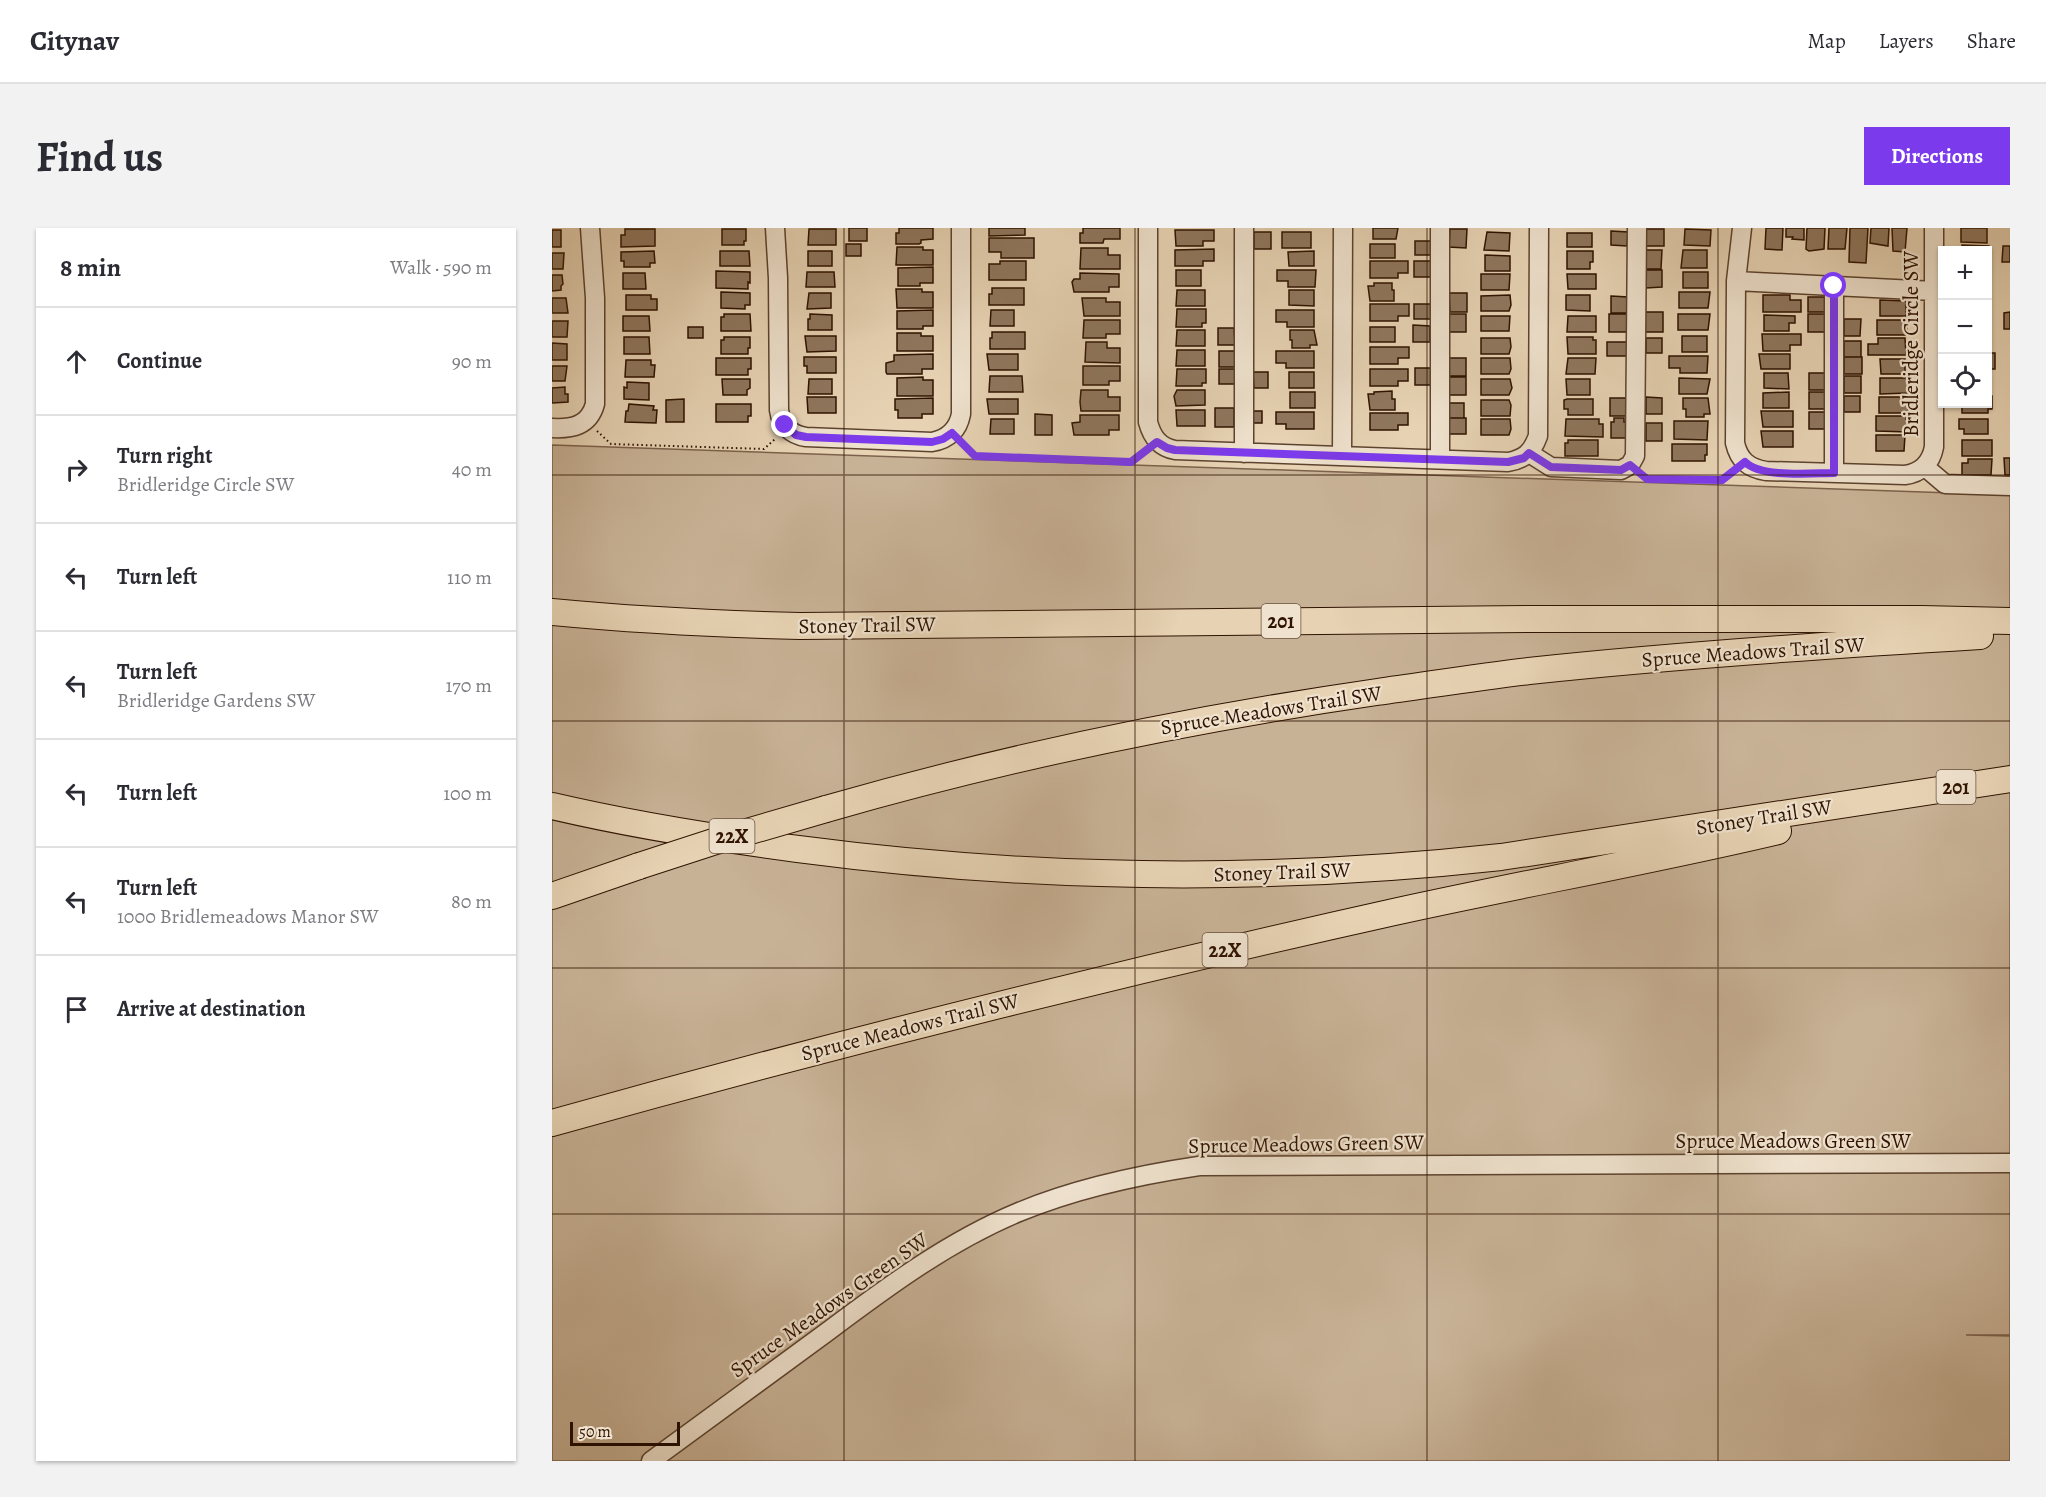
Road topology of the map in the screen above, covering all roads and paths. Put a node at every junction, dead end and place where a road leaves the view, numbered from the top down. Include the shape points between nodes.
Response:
1 (590, 228) edge
2 (775, 228) edge
3 (961, 228) edge
4 (1148, 228) edge
5 (1244, 228) edge
6 (1343, 228) edge
7 (1440, 228) edge
8 (1539, 228) edge
9 (1637, 228) edge
10 (1742, 228) edge
11 (1934, 228) edge
12 (1736, 281) junction
13 (1834, 286) junction
14 (1934, 291) junction
15 (587, 420) junction
16 (552, 428) edge
17 (787, 428) junction
18 (952, 433) junction
19 (1157, 442) junction
20 (1244, 453) junction
21 (1529, 453) junction
22 (1342, 456) junction
23 (1440, 459) junction
24 (1745, 462) junction
25 (1630, 465) junction
26 (1925, 467) junction
27 (1834, 473) junction
28 (2010, 486) edge
29 (552, 612) edge
30 (2010, 621) edge
31 (2010, 634) edge
32 (2010, 779) edge
33 (1902, 796) junction
34 (552, 806) edge
35 (552, 896) edge
36 (552, 1122) edge
37 (2010, 1163) edge
38 (651, 1461) edge

1 - 15 street via 596,400
2 - 17 street via 779,410
3 - 18 street via 961,414
4 - 19 street via 1148,422
5 - 20 street
6 - 22 street
7 - 23 street
8 - 21 street via 1538,436
9 - 25 street via 1636,452
10 - 12 street
11 - 14 street, Bridleridge Circle SW
12 - 13 street
12 - 24 street via 1735,443
13 - 14 street
13 - 27 street
14 - 26 street, Bridleridge Circle SW via 1934,447
15 - 16 street via 570,429
15 - 17 path via 611,444 764,449
17 - 18 street via 806,437 932,442
18 - 19 path via 975,456 1131,462
19 - 20 street via 1175,450
20 - 22 street
21 - 23 street via 1508,462
21 - 25 street via 1551,467 1621,470
22 - 23 street
24 - 25 path via 1722,480 1647,479
24 - 27 street, Bridleridge Circle SW via 1766,471
26 - 27 street, Bridleridge Circle SW via 1905,476
26 - 28 street via 1945,484
29 - 30 highway, Stoney Trail SW / 201 via 655,621 800,626 1526,619
31 - 35 highway, Spruce Meadows Trail SW / 22X, bridge via 1813,646 1527,672 1228,715 1029,755 916,783 716,841
32 - 33 highway, Stoney Trail SW / 201
33 - 34 highway, Stoney Trail SW / 201 via 1436,864 1161,876 894,861 665,829
33 - 36 highway, Spruce Meadows Trail SW / 22X via 1748,838 1436,903 1064,988
37 - 38 street, Spruce Meadows Green SW via 1199,1166 1146,1174 1019,1212 944,1251 880,1293

